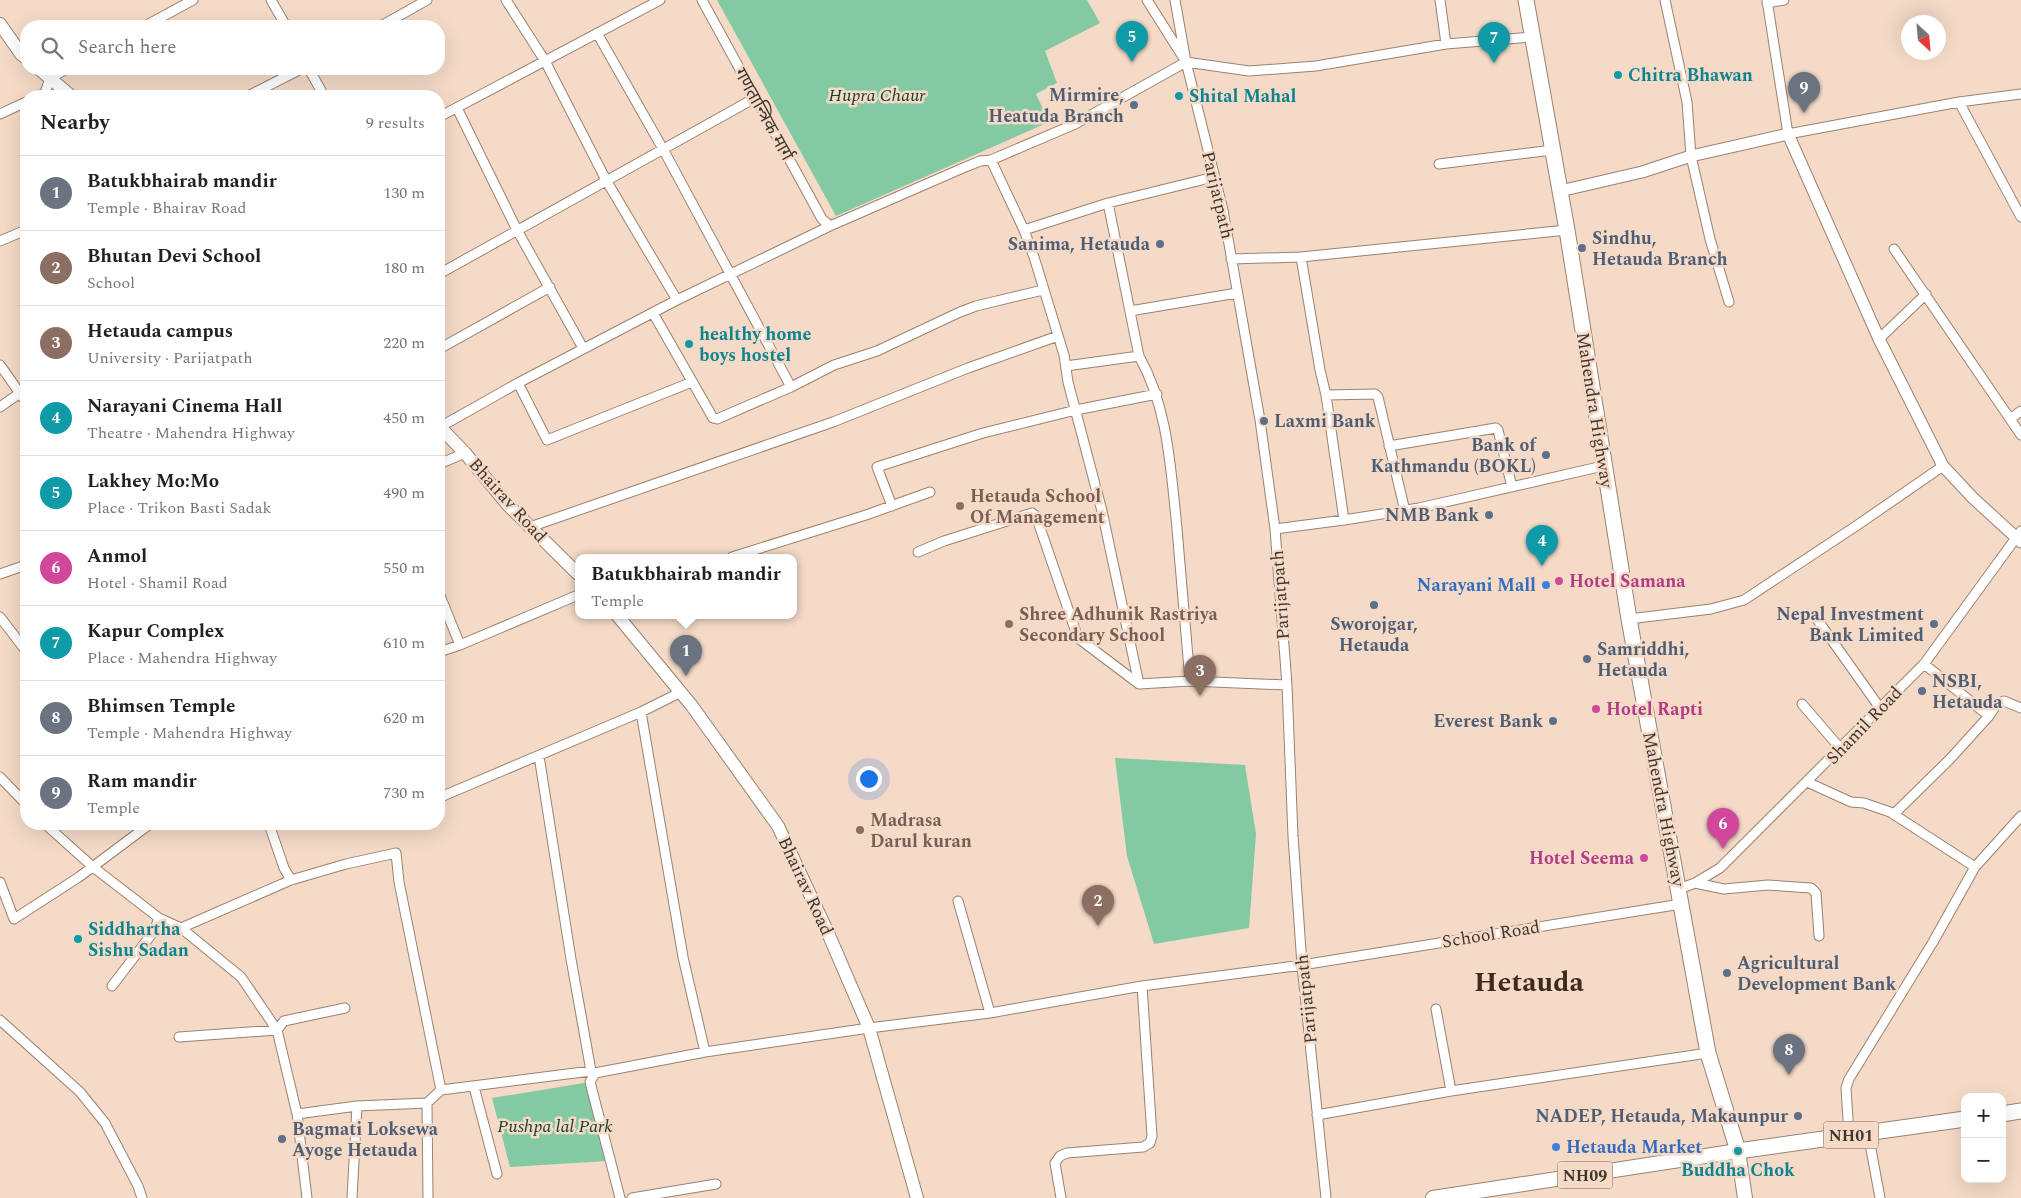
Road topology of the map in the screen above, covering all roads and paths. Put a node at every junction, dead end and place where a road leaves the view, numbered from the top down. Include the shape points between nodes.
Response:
1 (193, 0) edge
2 (271, 0) edge
3 (427, 0) edge
4 (506, 0) edge
5 (660, 0) edge
6 (702, 0) edge
7 (1147, 0) edge
8 (1175, 0) edge
9 (1440, 0) edge
10 (1526, 0) edge
11 (1665, 0) edge
12 (1784, 0) edge
13 (1767, 1) edge
14 (156, 20) edge
15 (283, 20) edge
16 (392, 20) edge
17 (0, 24) edge
18 (597, 33) junction
19 (1531, 36) junction
20 (1446, 44) junction
21 (20, 53) edge
22 (545, 61) junction
23 (1186, 62) junction
24 (46, 75) edge
25 (56, 75) edge
26 (289, 75) edge
27 (312, 75) edge
28 (50, 78) junction
29 (46, 90) edge
30 (64, 90) edge
31 (260, 90) edge
32 (321, 90) edge
33 (2021, 94) edge
34 (755, 98) junction
35 (1959, 102) junction
36 (20, 105) edge
37 (457, 108) junction
38 (0, 114) edge
39 (445, 114) edge
40 (1788, 134) junction
41 (663, 149) junction
42 (1553, 150) junction
43 (1691, 156) junction
44 (991, 160) junction
45 (1439, 164) dead end
46 (1214, 177) junction
47 (606, 180) junction
48 (1560, 191) junction
49 (1108, 203) junction
50 (2021, 218) edge
51 (830, 226) junction
52 (517, 230) junction
53 (1024, 230) junction
54 (1567, 230) junction
55 (20, 233) edge
56 (0, 241) edge
57 (1894, 249) dead end
58 (1301, 257) junction
59 (1231, 258) junction
60 (445, 271) edge
61 (729, 275) junction
62 (550, 287) junction
63 (1043, 290) junction
64 (1237, 293) junction
65 (1926, 294) junction
66 (677, 300) junction
67 (1729, 302) dead end
68 (1130, 311) junction
69 (653, 313) junction
70 (1058, 336) junction
71 (1878, 339) junction
72 (445, 346) edge
73 (583, 348) junction
74 (1139, 356) junction
75 (0, 365) edge
76 (1066, 366) junction
77 (692, 382) junction
78 (518, 383) junction
79 (791, 387) junction
80 (20, 393) joint
81 (1157, 394) junction
82 (1326, 395) junction
83 (0, 407) edge
84 (1076, 410) junction
85 (2021, 411) edge
86 (2010, 419) junction
87 (445, 423) edge
88 (445, 432) edge
89 (2021, 435) edge
90 (1389, 446) junction
91 (465, 453) junction
92 (445, 461) edge
93 (1603, 466) junction
94 (1943, 466) junction
95 (1512, 487) junction
96 (930, 492) dead end
97 (892, 506) junction
98 (1405, 511) junction
99 (1344, 520) junction
100 (530, 527) junction
101 (1274, 529) junction
102 (2019, 537) edge
103 (918, 552) dead end
104 (741, 554) edge
105 (20, 567) edge
106 (575, 571) edge
107 (0, 574) edge
108 (575, 596) edge
109 (445, 608) edge
110 (1814, 615) dead end
111 (0, 617) edge
112 (619, 619) edge
113 (1629, 619) junction
114 (20, 643) edge
115 (460, 645) junction
116 (445, 650) edge
117 (1924, 664) junction
118 (1190, 681) junction
119 (1139, 684) junction
120 (1287, 685) junction
121 (682, 692) junction
122 (1802, 704) dead end
123 (1880, 708) junction
124 (2021, 708) edge
125 (641, 712) junction
126 (1989, 716) junction
127 (1840, 748) junction
128 (539, 756) junction
129 (0, 777) edge
130 (1807, 782) junction
131 (445, 795) edge
132 (20, 798) edge
133 (1894, 814) junction
134 (2021, 816) edge
135 (53, 830) edge
136 (142, 830) edge
137 (271, 830) edge
138 (93, 867) junction
139 (1975, 867) junction
140 (290, 880) junction
141 (0, 882) edge
142 (1695, 883) junction
143 (2, 892) edge
144 (1680, 896) junction
145 (958, 901) dead end
146 (159, 918) junction
147 (181, 928) junction
148 (1819, 936) dead end
149 (1302, 965) junction
150 (112, 986) dead end
151 (1142, 986) junction
152 (345, 1008) dead end
153 (1436, 1009) dead end
154 (990, 1013) junction
155 (0, 1020) edge
156 (869, 1028) junction
157 (277, 1030) junction
158 (179, 1037) dead end
159 (705, 1052) junction
160 (1708, 1053) junction
161 (593, 1072) junction
162 (474, 1087) junction
163 (442, 1090) junction
164 (1451, 1091) junction
165 (427, 1103) junction
166 (357, 1106) junction
167 (2021, 1111) edge
168 (2006, 1113) edge
169 (297, 1114) junction
170 (1317, 1115) junction
171 (1961, 1120) edge
172 (1868, 1133) junction
173 (1849, 1136) junction
174 (1738, 1151) junction
175 (497, 1174) dead end
176 (716, 1184) dead end
177 (142, 1198) edge
178 (307, 1198) edge
179 (352, 1198) edge
180 (428, 1198) edge
181 (620, 1198) edge
182 (632, 1198) edge
183 (917, 1198) edge
184 (1060, 1198) edge
185 (1326, 1198) edge
186 (1433, 1198) edge
187 (1745, 1198) edge
188 (1880, 1198) edge

1 - 14 street
2 - 15 street
3 - 16 street
4 - 22 street
5 - 18 street
6 - 34 street, गणतान्त्रिक मार्ग
7 - 23 street
8 - 23 street, Parijatpath
9 - 20 street
10 - 19 highway, Mahendra Highway
11 - 43 street via 1687,102
12 - 13 street
13 - 40 street
17 - 21 main road
18 - 22 street
18 - 41 street
19 - 20 street
19 - 42 highway, Mahendra Highway
20 - 23 street via 1316,66 1249,71
22 - 37 street
22 - 47 street
23 - 44 street via 1075,124
23 - 46 street, Parijatpath
24 - 28 main road
25 - 28 street
26 - 31 street
27 - 32 street
28 - 29 street
28 - 30 main road
33 - 35 street
34 - 41 street
34 - 51 street, गणतान्त्रिक मार्ग via 822,219
35 - 40 street
35 - 50 street
36 - 38 street
37 - 39 street
37 - 52 street
40 - 43 street
40 - 71 street
41 - 47 street
41 - 61 street
42 - 45 street
42 - 48 highway, Mahendra Highway
43 - 48 street via 1642,172
43 - 67 street via 1710,239
44 - 51 street via 980,161
44 - 53 street
46 - 49 street
46 - 59 street, Parijatpath
47 - 52 street
47 - 66 street
48 - 54 highway, Mahendra Highway
49 - 53 street
49 - 68 street
51 - 61 street
52 - 60 street
52 - 62 street
53 - 63 street
54 - 58 street
54 - 93 highway, Mahendra Highway
55 - 56 street
57 - 65 street
58 - 59 street
58 - 82 street
59 - 64 street, Parijatpath
61 - 66 street
61 - 79 street
62 - 72 street
62 - 73 street
63 - 70 street
63 - 79 street via 960,312 877,351 834,365
64 - 68 street
64 - 101 street, Parijatpath via 1260,420
65 - 71 street
65 - 86 street
66 - 69 street
68 - 74 street
69 - 73 street
69 - 77 street
70 - 76 street
70 - 100 street via 833,422
71 - 94 street
73 - 78 street
74 - 76 street
74 - 81 street
75 - 80 street
76 - 84 street
77 - 78 street via 547,440
77 - 79 street via 717,419
78 - 87 street
80 - 83 street
81 - 84 street
81 - 118 street via 1168,438
82 - 90 street via 1375,394
82 - 99 street
84 - 97 street via 982,433 877,467
84 - 119 street via 1102,511
85 - 86 street
86 - 89 street
88 - 91 main road, Bhairav Road
90 - 95 street via 1496,428
90 - 98 street
91 - 92 street
91 - 100 main road, Bhairav Road
93 - 95 street
93 - 113 highway, Mahendra Highway
94 - 102 street via 1973,498
94 - 113 street via 1744,600 1711,609
95 - 98 street
96 - 97 street
97 - 104 street
98 - 99 street
99 - 101 street
100 - 106 main road, Bhairav Road
101 - 120 street, Parijatpath
102 - 117 street, Shamil Road
103 - 119 street via 1032,513 1036,516 1078,638
105 - 107 street
108 - 115 street
109 - 115 street
110 - 123 street
111 - 114 street
112 - 121 main road, Bhairav Road
113 - 144 highway, Mahendra Highway
115 - 116 street
117 - 123 street, Shamil Road
117 - 126 street
118 - 119 street
118 - 120 street
120 - 149 street, Parijatpath
121 - 125 street
121 - 156 main road, Bhairav Road via 778,826
122 - 127 street
123 - 127 street, Shamil Road
124 - 126 street via 2004,701 1996,704
125 - 128 street
125 - 159 street via 683,957
126 - 133 street
127 - 130 street, Shamil Road
128 - 131 street
128 - 161 street via 571,959
129 - 132 street
130 - 133 street via 1851,802 1864,803
130 - 142 street, Shamil Road via 1720,868
133 - 139 street
134 - 139 street
135 - 138 street
136 - 138 street
137 - 140 street
138 - 143 street via 14,919
138 - 146 street
139 - 173 street via 1849,1079 1846,1088
140 - 147 street
140 - 163 street via 396,853 399,882
141 - 143 street
142 - 144 street, Shamil Road
142 - 148 street via 1724,889 1768,884 1811,888 1816,893
144 - 149 street, School Road
144 - 160 highway, Mahendra Highway
145 - 154 street
146 - 147 street
146 - 150 street via 154,931
147 - 157 street via 241,977
149 - 151 street, School Road
149 - 170 street, Parijatpath
151 - 154 street, School Road
151 - 184 street via 1150,1143 1143,1147 1060,1156 1055,1163
152 - 157 street via 284,1021
153 - 164 street
154 - 156 street, School Road
155 - 177 street via 85,1098 105,1123
156 - 159 street, School Road
156 - 183 main road, Bhairav Road
157 - 158 street
157 - 169 street
159 - 161 street, School Road
160 - 164 street
160 - 174 highway, Mahendra Highway
161 - 162 street, School Road
161 - 181 street via 590,1082
162 - 163 street, School Road
162 - 175 street
163 - 165 street
164 - 170 street
165 - 166 street
165 - 180 street
166 - 169 street
166 - 179 street
167 - 168 highway
169 - 178 street
170 - 185 street, Parijatpath
171 - 172 highway, NH01
172 - 173 highway, NH01
172 - 188 street
173 - 174 highway, NH01
174 - 186 main road, NH09
174 - 187 main road
176 - 182 street

